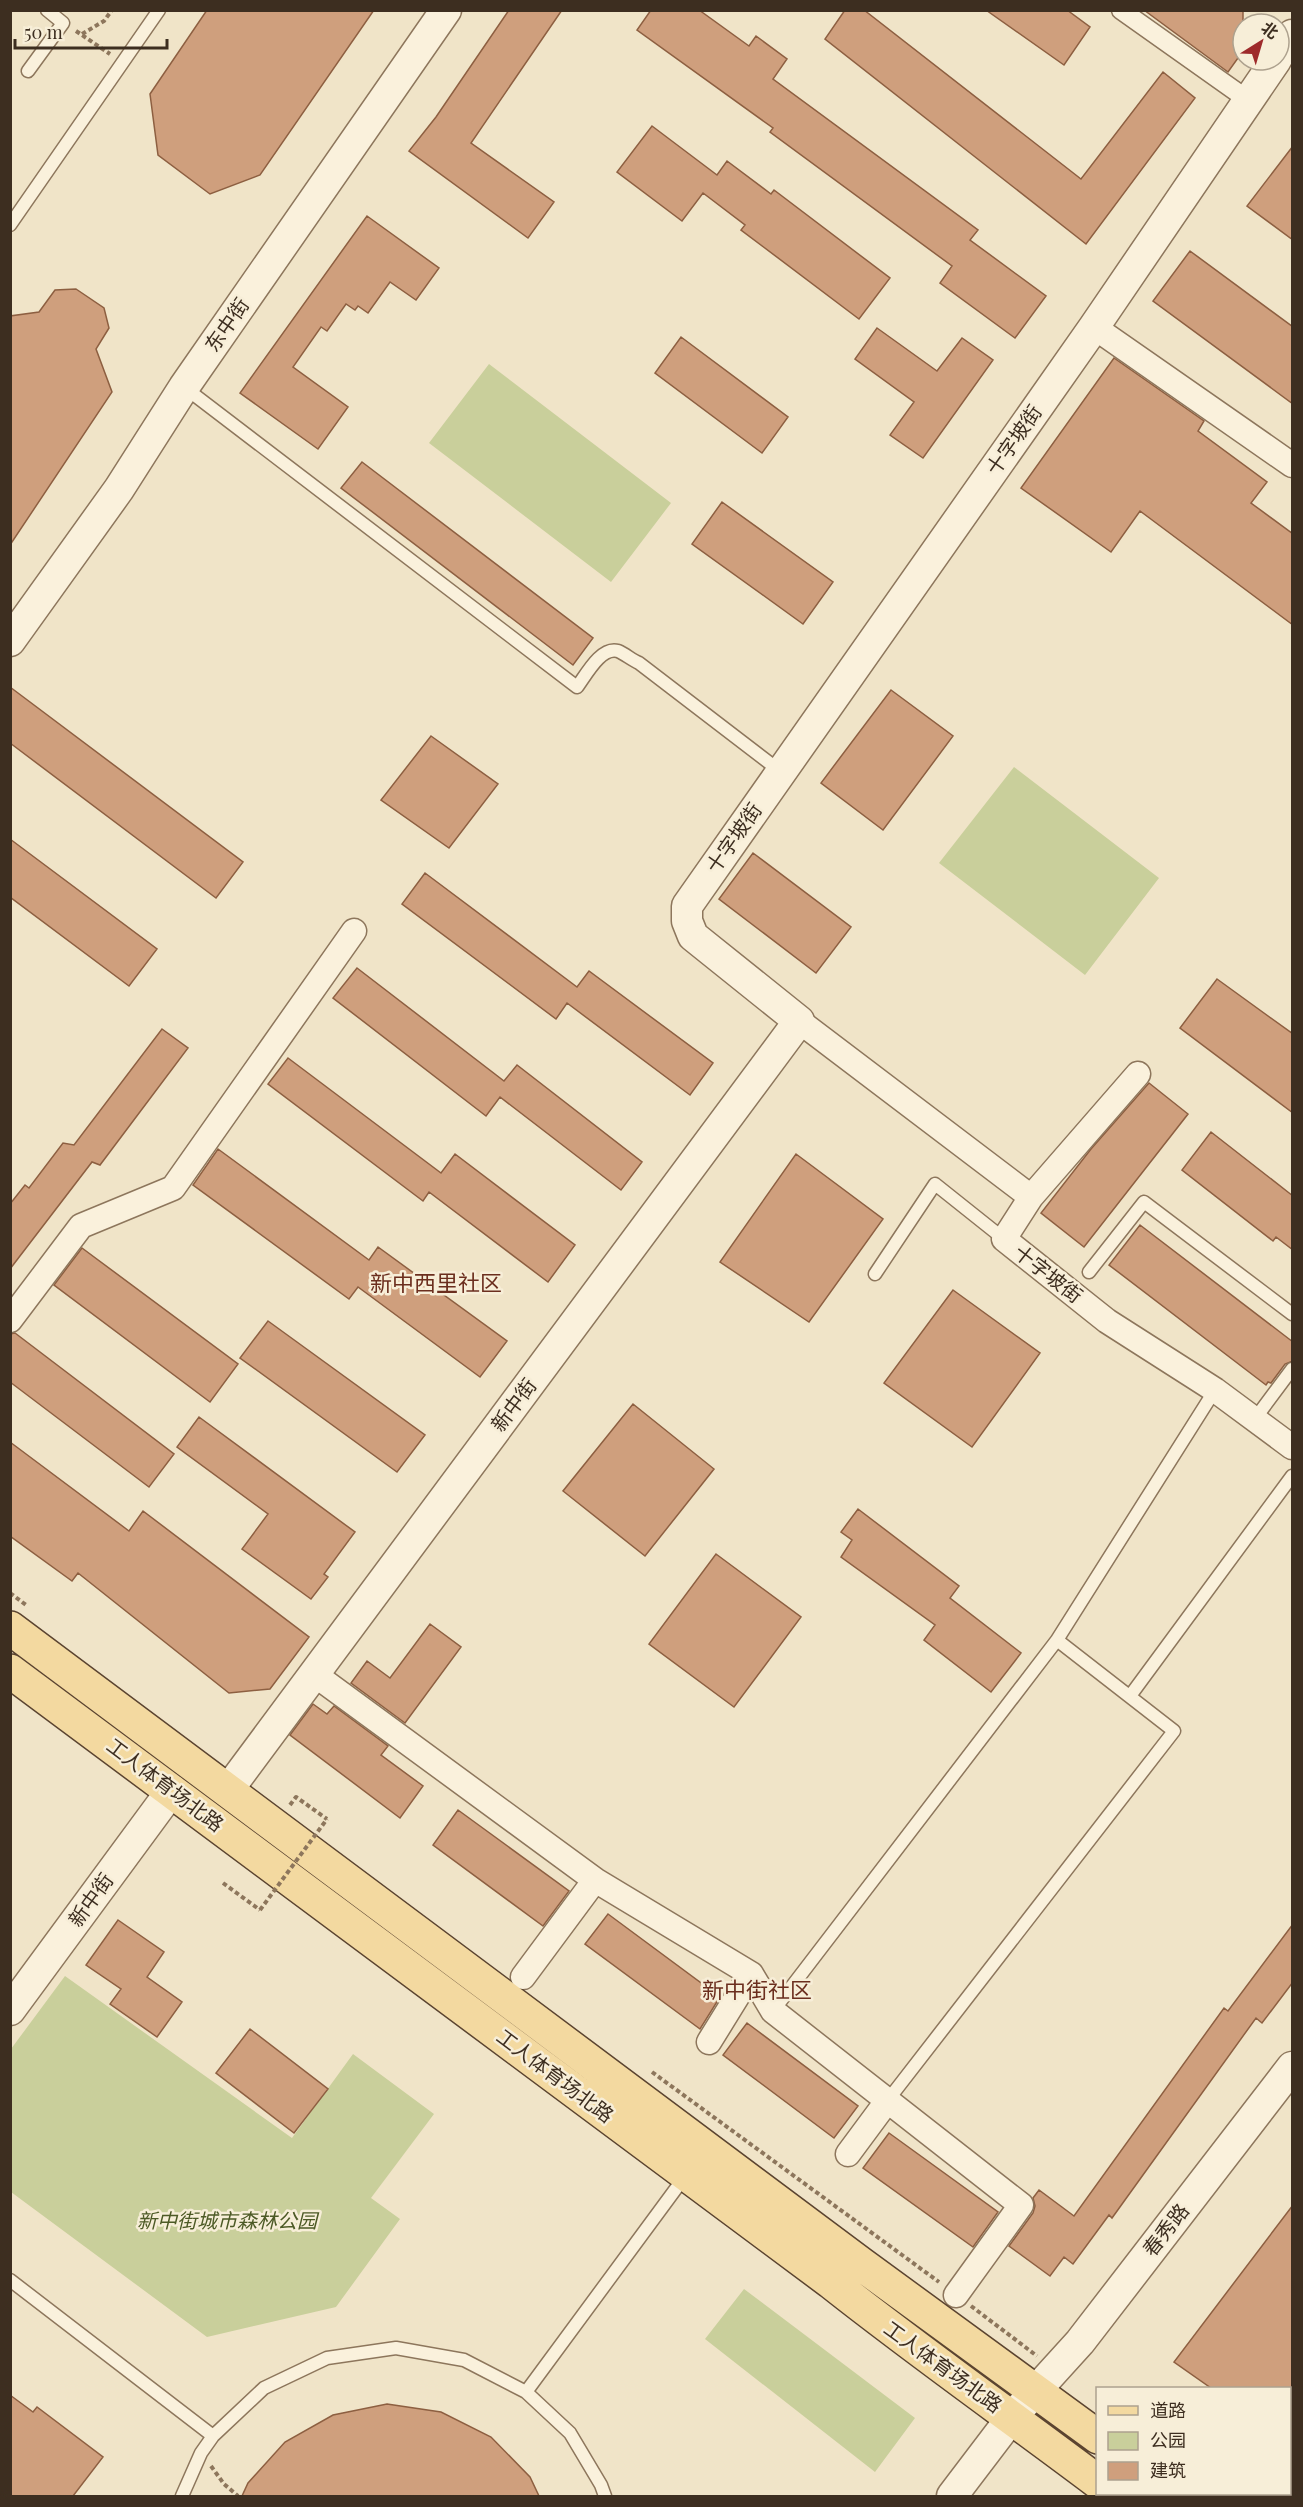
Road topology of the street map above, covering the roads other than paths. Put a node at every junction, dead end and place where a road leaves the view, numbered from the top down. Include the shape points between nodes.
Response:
1 (47, 10) edge
2 (159, 10) edge
3 (446, 10) edge
4 (1120, 10) edge
5 (28, 71) dead end
6 (1268, 72) edge
7 (1248, 100) junction
8 (10, 225) edge
9 (1094, 327) junction
10 (184, 387) junction
11 (1293, 465) edge
12 (10, 640) edge
13 (780, 771) junction
14 (354, 931) dead end
15 (799, 1021) junction
16 (1138, 1074) dead end
17 (1031, 1197) junction
18 (1004, 1239) junction
19 (1089, 1272) dead end
20 (875, 1274) dead end
21 (1293, 1314) edge
22 (10, 1320) edge
23 (1293, 1369) edge
24 (1215, 1390) junction
25 (1254, 1420) junction
26 (1293, 1447) edge
27 (1293, 1476) edge
28 (20, 1617) edge
29 (1057, 1640) junction
30 (10, 1671) edge
31 (314, 1674) junction
32 (1130, 1696) junction
33 (172, 1790) junction
34 (228, 1790) junction
35 (595, 1880) junction
36 (751, 1974) junction
37 (523, 1977) dead end
38 (10, 2010) edge
39 (773, 2011) junction
40 (709, 2042) dead end
41 (1293, 2067) edge
42 (888, 2100) junction
43 (848, 2154) dead end
44 (686, 2175) junction
45 (10, 2280) edge
46 (956, 2295) road end
47 (1046, 2380) junction
48 (526, 2392) junction
49 (1012, 2417) junction
50 (1096, 2435) edge
51 (213, 2436) junction
52 (1096, 2480) edge
53 (182, 2496) edge
54 (604, 2496) edge
55 (952, 2496) edge

1 - 5 lane via 63,23
2 - 8 lane
3 - 10 street, 东中街
4 - 7 street
6 - 7 street, 十字坡街
7 - 9 street, 十字坡街
9 - 11 street
9 - 13 street, 十字坡街
10 - 12 street, 东中街 via 119,489
10 - 13 lane via 577,687 600,657 617,650
13 - 15 street, 十字坡街 via 687,906 687,921 693,936
14 - 22 street via 173,1188 81,1226
15 - 17 street, 十字坡街
15 - 31 street, 新中街
16 - 17 street
17 - 18 street, 十字坡街
18 - 20 lane via 935,1184
18 - 24 street, 十字坡街 via 1107,1321
19 - 21 lane via 1144,1202
23 - 25 lane
24 - 25 street, 十字坡街
24 - 29 lane
25 - 26 street, 十字坡街
27 - 32 lane
28 - 34 main road, 工人体育场北路
29 - 32 lane
29 - 39 lane
30 - 33 main road, 工人体育场北路
31 - 34 street, 新中街
31 - 35 street
32 - 42 lane via 1174,1731
33 - 38 street, 新中街
33 - 44 main road, 工人体育场北路
34 - 47 main road, 工人体育场北路 via 861,2264
35 - 36 street
35 - 37 street
36 - 39 street
36 - 40 street
39 - 42 street
41 - 47 street, 春秀路
42 - 43 street
42 - 46 street via 1021,2205
44 - 48 lane
44 - 49 main road, 工人体育场北路
45 - 51 lane
47 - 49 street, 春秀路
47 - 50 main road, 工人体育场北路
48 - 51 lane via 464,2360 396,2348 350,2354 327,2358 264,2388
48 - 54 lane via 570,2433
49 - 52 main road, 工人体育场北路
49 - 55 street, 春秀路
51 - 53 lane

